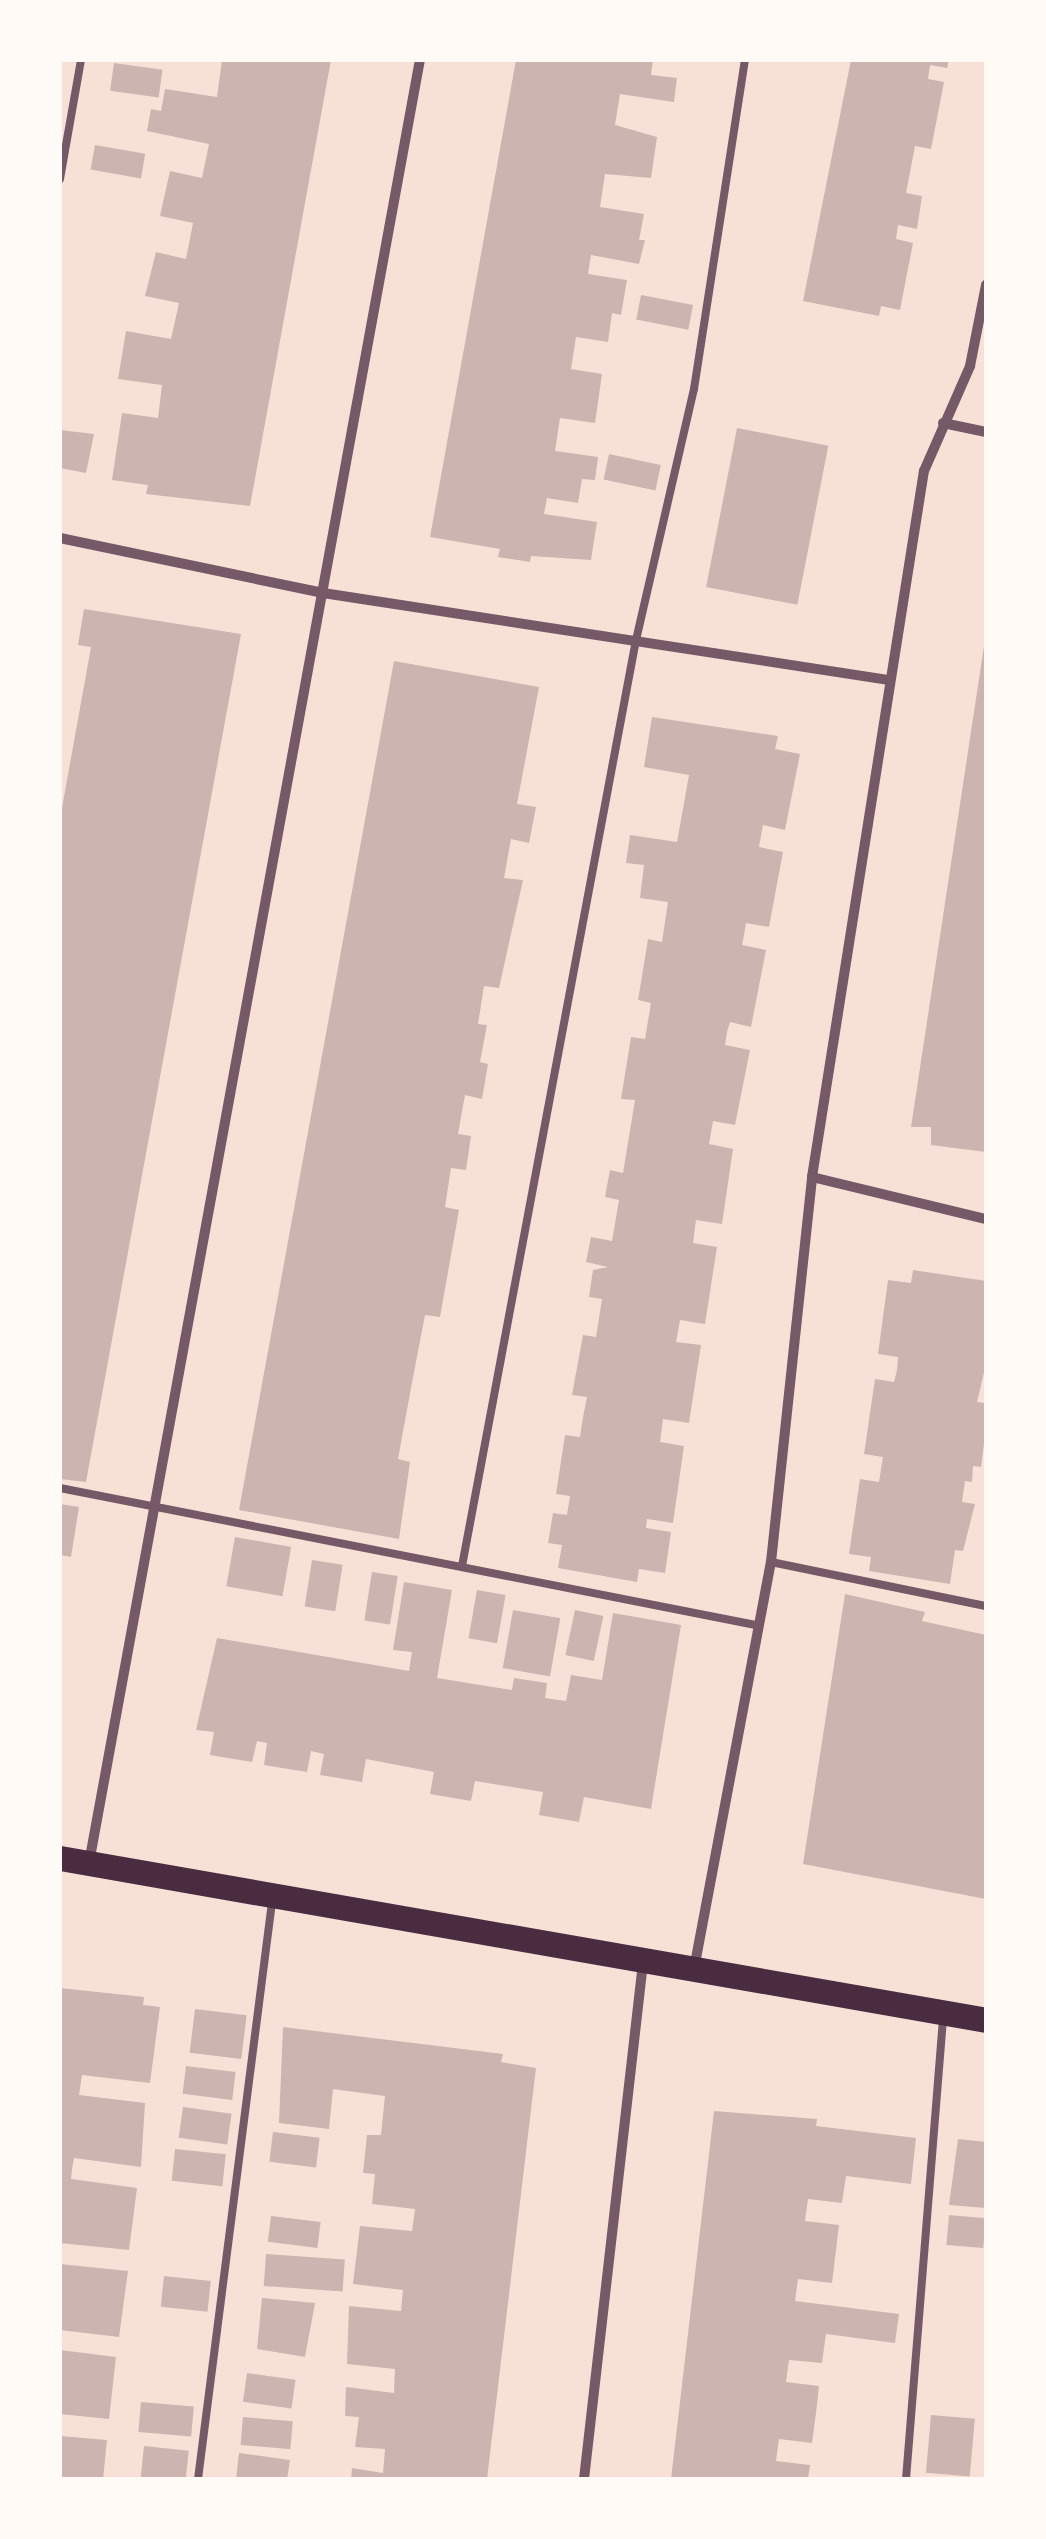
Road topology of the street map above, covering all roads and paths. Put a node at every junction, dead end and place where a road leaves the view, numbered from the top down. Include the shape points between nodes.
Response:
1 (80, 60) edge
2 (420, 60) edge
3 (745, 60) edge
4 (60, 179) edge
5 (986, 285) edge
6 (944, 423) junction
7 (986, 432) edge
8 (60, 538) edge
9 (323, 593) junction
10 (636, 640) junction
11 (889, 680) junction
12 (812, 1176) junction
13 (986, 1218) edge
14 (60, 1488) edge
15 (156, 1507) junction
16 (771, 1562) junction
17 (462, 1566) junction
18 (986, 1606) edge
19 (756, 1625) junction
20 (60, 1858) edge
21 (89, 1863) junction
22 (273, 1898) junction
23 (643, 1960) junction
24 (694, 1970) junction
25 (943, 2012) junction
26 (986, 2020) edge
27 (198, 2479) edge
28 (584, 2479) edge
29 (906, 2479) edge

1 - 4 lane
2 - 9 street
3 - 10 lane via 694,389
5 - 6 street via 970,366
6 - 7 street
6 - 11 street via 924,471
8 - 9 street
9 - 10 street
9 - 15 street
10 - 11 street
10 - 17 lane
11 - 12 street
12 - 13 street
12 - 16 street
14 - 15 lane
15 - 17 lane
15 - 21 street
16 - 18 lane
16 - 19 street
17 - 19 lane
19 - 24 street
20 - 21 main road
21 - 22 main road
22 - 23 main road
22 - 27 lane
23 - 24 main road
23 - 28 street
24 - 25 main road
25 - 26 main road
25 - 29 lane

